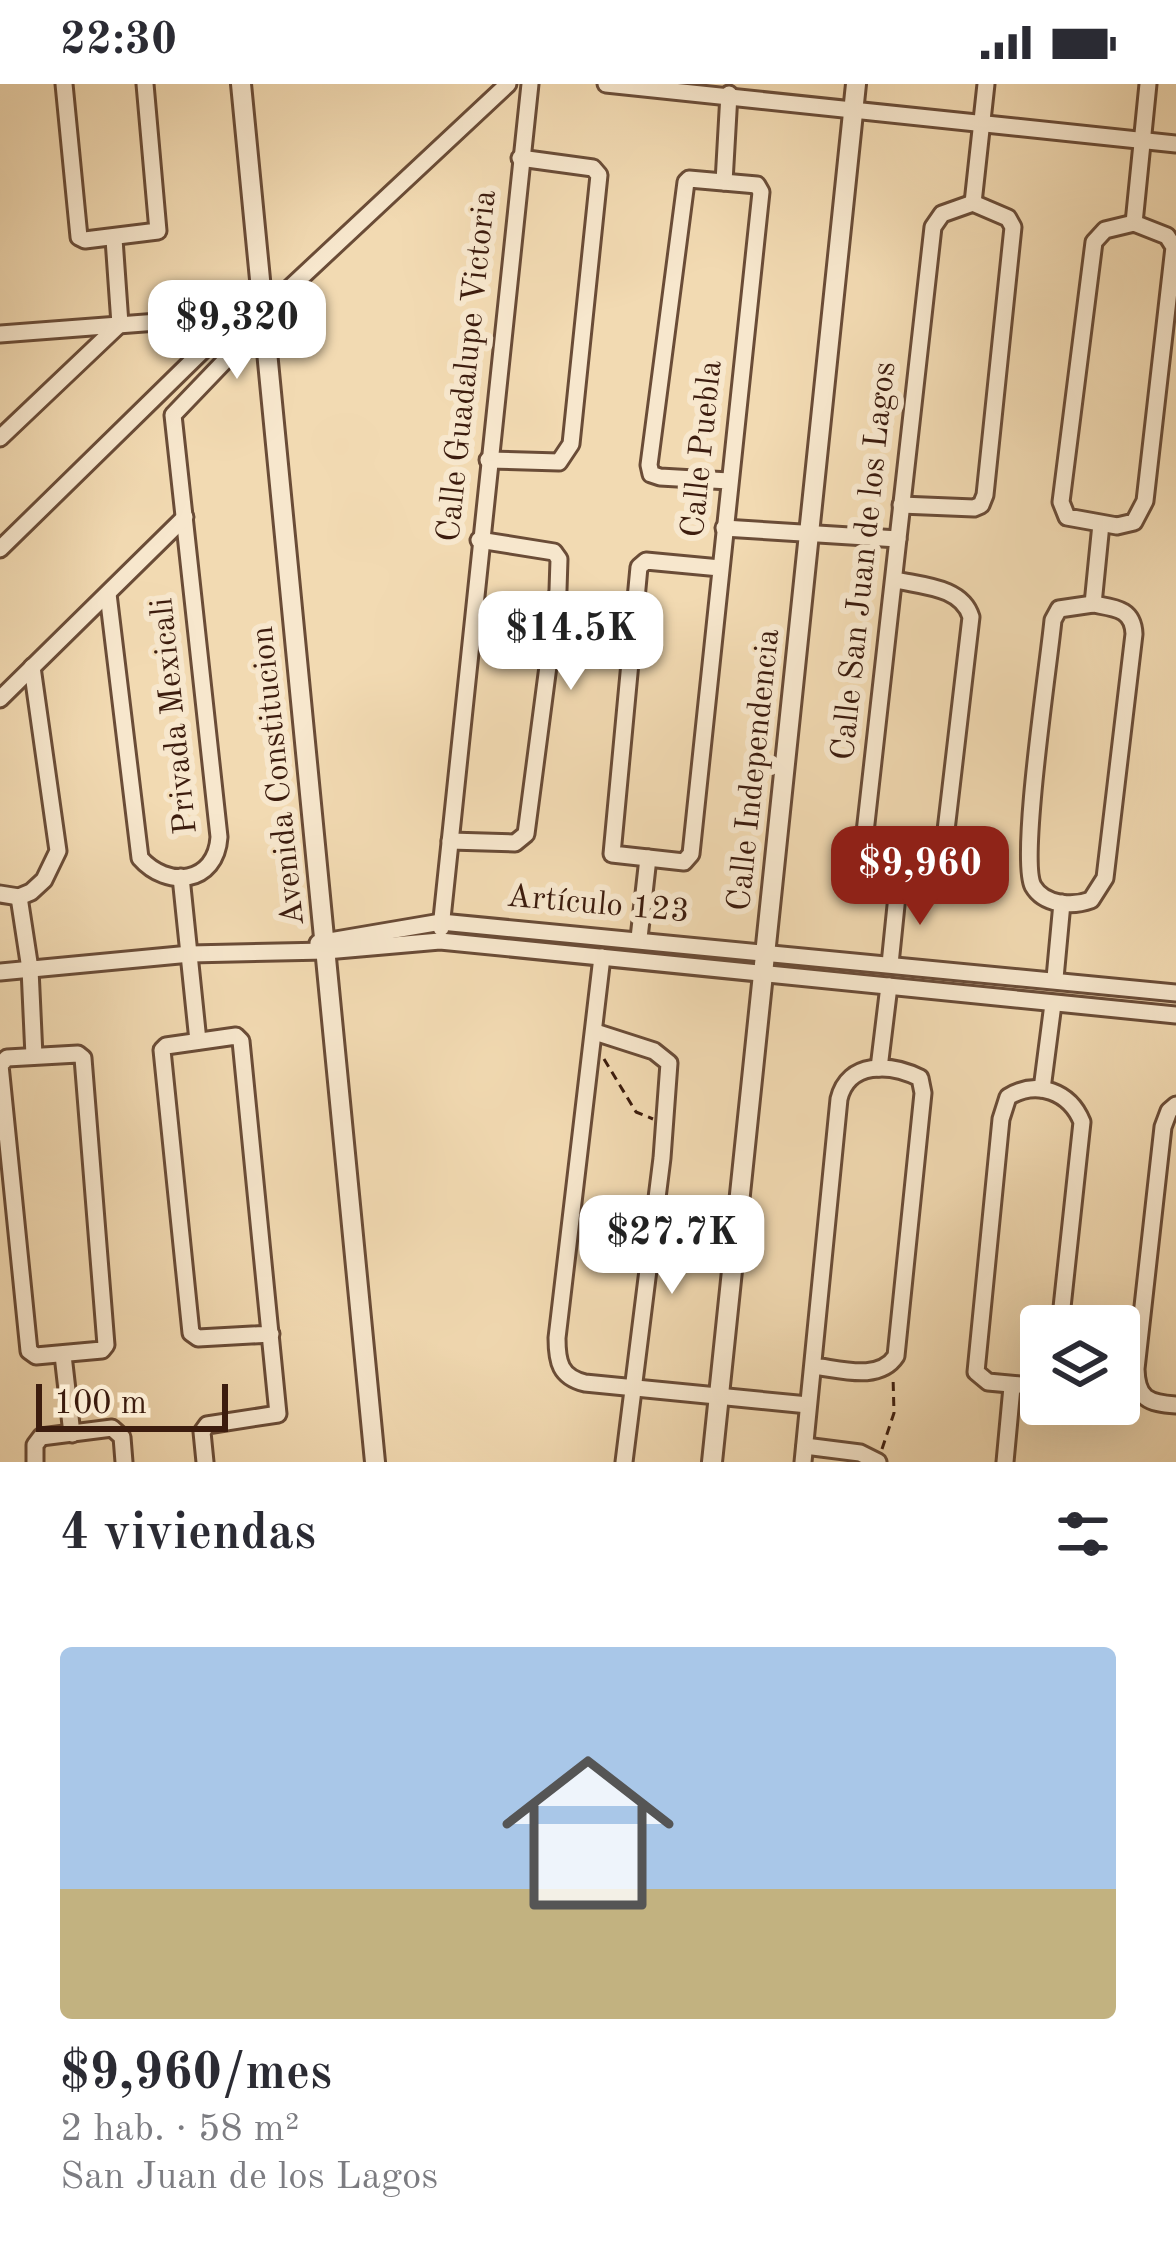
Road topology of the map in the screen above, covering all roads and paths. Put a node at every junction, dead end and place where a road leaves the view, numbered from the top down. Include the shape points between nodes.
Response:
1 (64, 84) edge
2 (145, 84) edge
3 (241, 84) edge
4 (530, 84) edge
5 (606, 84) edge
6 (618, 84) edge
7 (856, 84) edge
8 (986, 84) edge
9 (1148, 84) edge
10 (509, 85) edge
11 (729, 94) junction
12 (853, 109) junction
13 (983, 125) junction
14 (1143, 142) junction
15 (1176, 144) edge
16 (520, 158) junction
17 (724, 182) junction
18 (974, 203) junction
19 (1134, 223) junction
20 (114, 239) junction
21 (238, 316) junction
22 (262, 318) junction
23 (120, 324) junction
24 (0, 334) edge
25 (8, 423) edge
26 (0, 438) edge
27 (488, 460) junction
28 (729, 481) junction
29 (901, 505) junction
30 (185, 517) junction
31 (1101, 524) junction
32 (724, 528) junction
33 (810, 533) junction
34 (898, 539) junction
35 (479, 540) junction
36 (0, 550) edge
37 (720, 568) junction
38 (896, 580) junction
39 (108, 594) junction
40 (1093, 604) junction
41 (32, 667) junction
42 (0, 700) edge
43 (450, 841) junction
44 (648, 858) junction
45 (181, 878) junction
46 (898, 886) junction
47 (0, 894) edge
48 (19, 897) junction
49 (1062, 903) junction
50 (441, 922) junction
51 (639, 938) junction
52 (440, 941) junction
53 (326, 945) junction
54 (766, 951) junction
55 (190, 954) junction
56 (602, 958) junction
57 (890, 964) junction
58 (30, 969) junction
59 (0, 972) edge
60 (763, 973) junction
61 (1054, 978) junction
62 (889, 986) junction
63 (1176, 993) edge
64 (1053, 1004) junction
65 (1176, 1015) edge
66 (594, 1036) junction
67 (198, 1041) junction
68 (34, 1056) junction
69 (879, 1068) junction
70 (1042, 1089) junction
71 (1176, 1105) edge
72 (665, 1126) junction
73 (1062, 1305) edge
74 (271, 1334) junction
75 (64, 1354) junction
76 (892, 1364) junction
77 (813, 1366) junction
78 (1012, 1387) junction
79 (1020, 1387) edge
80 (634, 1388) junction
81 (719, 1397) junction
82 (808, 1405) junction
83 (1176, 1405) edge
84 (72, 1434) junction
85 (804, 1454) edge
86 (35, 1462) edge
87 (124, 1462) edge
88 (205, 1462) edge
89 (375, 1462) edge
90 (625, 1462) edge
91 (712, 1462) edge
92 (878, 1462) edge
93 (1005, 1462) edge

1 - 20 street via 80,237
2 - 20 street via 158,231
3 - 22 street, Avenida Constitucion
4 - 16 street, Calle Guadalupe Victoria
5 - 6 street
6 - 11 street
7 - 12 street, Calle Independencia
8 - 13 street
9 - 14 street
10 - 22 street
11 - 12 street
11 - 17 street
12 - 13 street
12 - 33 street, Calle Independencia
13 - 14 street
13 - 18 street
14 - 15 street
14 - 19 street
16 - 27 street, Calle Guadalupe Victoria
16 - 27 street via 599,175 571,444 560,462
17 - 28 street, Calle Puebla via 760,188
17 - 28 street via 686,182 649,465 660,477
18 - 29 street, Calle San Juan de los Lagos via 938,217 933,227
18 - 29 street via 1013,227 985,495 974,508
19 - 31 street via 1105,230 1094,242 1061,502 1067,517
19 - 31 street via 1171,241 1169,292 1142,512 1128,526
20 - 23 street
21 - 22 street
21 - 23 street
21 - 36 street
22 - 30 street, Privada Mexicali via 173,415
22 - 53 street, Avenida Constitucion
23 - 24 street
23 - 25 street
25 - 26 street
27 - 35 street, Calle Guadalupe Victoria
28 - 32 street, Calle Puebla
29 - 34 street, Calle San Juan de los Lagos
30 - 39 street
30 - 45 street, Privada Mexicali via 219,837 208,868
31 - 40 street
32 - 33 street
32 - 37 street, Calle Puebla
33 - 34 street
33 - 54 street, Calle Independencia
34 - 38 street, Calle San Juan de los Lagos
35 - 43 street, Calle Guadalupe Victoria
35 - 43 street via 554,552 558,590 526,834 515,843
37 - 44 street, Calle Puebla via 688,859
37 - 44 street via 646,561 639,567 611,851
38 - 46 street, Calle San Juan de los Lagos via 861,868 866,880
38 - 46 street via 953,595 971,617 941,873 931,888
39 - 41 street
39 - 45 street, Privada Mexicali via 137,849 150,870
40 - 49 street via 1059,609 1053,620 1032,806 1028,870 1040,895
40 - 49 street via 1129,614 1134,634 1105,878 1091,900
41 - 42 street
41 - 48 street via 58,851 44,880
43 - 50 street, Calle Guadalupe Victoria
44 - 51 street
45 - 55 street
46 - 57 street
47 - 48 street
48 - 58 street
49 - 61 street
50 - 51 street, Artículo 123
50 - 52 street, Calle Guadalupe Victoria
50 - 53 street, Artículo 123
51 - 54 street, Artículo 123
52 - 53 street, Artículo 123
52 - 56 street, Artículo 123
53 - 55 street, Artículo 123
53 - 89 street, Avenida Constitucion
54 - 57 street, Artículo 123
54 - 60 street, Calle Independencia
55 - 58 street, Artículo 123
55 - 67 street
56 - 60 street, Artículo 123
56 - 66 street
57 - 61 street, Artículo 123
58 - 59 street, Artículo 123
58 - 68 street
60 - 62 street, Artículo 123
60 - 81 street, Calle Independencia
61 - 63 street, Artículo 123
62 - 64 street, Artículo 123
62 - 69 street
64 - 65 street, Artículo 123
64 - 70 street
66 - 72 path via 636,1112
66 - 72 street via 654,1051 669,1063
66 - 80 street via 559,1365 575,1381
67 - 74 street via 241,1041
67 - 74 street via 162,1050 190,1333
68 - 75 street via 0,1065 29,1351
68 - 75 street via 83,1058 106,1345
69 - 76 street via 913,1074 922,1085
69 - 77 street via 846,1079 839,1100
70 - 73 street via 1066,1098 1082,1122
70 - 78 street via 1016,1092 1003,1108 976,1347 980,1378
71 - 83 street via 1163,1127 1136,1369 1145,1400
72 - 80 street
74 - 88 street via 278,1414 207,1425
75 - 84 street
76 - 77 street via 869,1372
76 - 92 path via 894,1413
77 - 82 street
78 - 79 street
78 - 93 street
80 - 81 street
80 - 90 street
81 - 82 street
81 - 91 street, Calle Independencia
82 - 85 street
84 - 86 street via 41,1436
84 - 87 street via 117,1430
85 - 92 street via 860,1453

